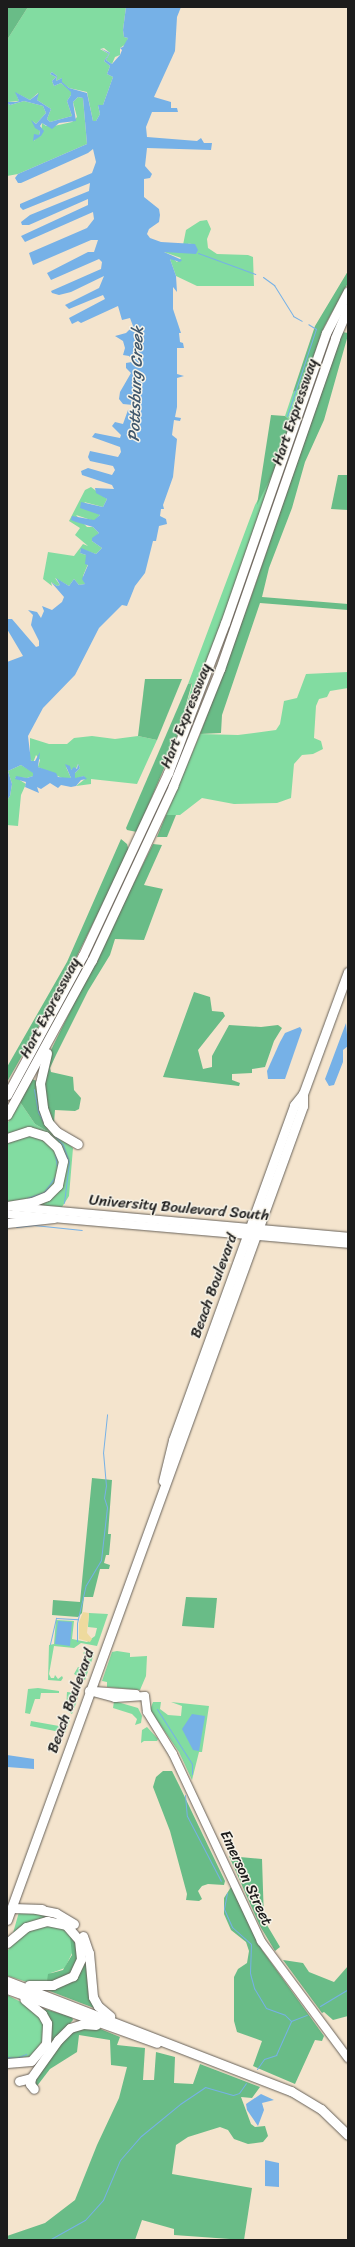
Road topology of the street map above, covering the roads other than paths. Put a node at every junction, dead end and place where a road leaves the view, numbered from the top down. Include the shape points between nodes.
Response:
1 (348, 291) edge
2 (348, 308) edge
3 (348, 972) edge
4 (63, 1016) junction
5 (26, 1061) junction
6 (7, 1086) edge
7 (7, 1094) edge
8 (7, 1115) edge
9 (7, 1138) edge
10 (78, 1144) dead end
11 (7, 1206) edge
12 (7, 1214) edge
13 (54, 1218) junction
14 (7, 1223) edge
15 (253, 1232) junction
16 (348, 1237) edge
17 (348, 1244) edge
18 (89, 1691) junction
19 (145, 1696) junction
20 (116, 1698) junction
21 (147, 1712) junction
22 (12, 1908) junction
23 (7, 1920) edge
24 (7, 1944) edge
25 (7, 1981) edge
26 (7, 1990) edge
27 (123, 2024) junction
28 (110, 2027) junction
29 (168, 2045) junction
30 (348, 2058) edge
31 (7, 2064) edge
32 (31, 2078) junction
33 (19, 2081) dead end
34 (34, 2089) dead end
35 (348, 2135) edge

1 - 5 highway, Hart Expressway via 326,333 213,658 144,828 83,955
2 - 4 highway, Hart Expressway via 335,338 220,669 145,850
3 - 15 highway, Beach Boulevard via 303,1094 302,1109
4 - 8 highway, Hart Expressway
4 - 10 highway via 43,1064 40,1100 52,1127 66,1139
5 - 6 highway
5 - 7 highway, Hart Expressway
9 - 11 highway via 29,1131 45,1136 57,1147 63,1161 60,1181 47,1196 32,1202
11 - 15 main road, University Boulevard South
12 - 13 main road, University Boulevard South
13 - 14 highway
13 - 15 main road, University Boulevard South
15 - 16 main road, University Boulevard South
15 - 17 main road, University Boulevard South
15 - 18 highway, Beach Boulevard via 173,1440 161,1492
18 - 19 main road
18 - 20 main road
18 - 22 highway, Beach Boulevard
19 - 20 main road
19 - 21 main road, Emerson Street
20 - 21 main road via 135,1703
21 - 30 main road, Emerson Street via 173,1754 261,1941
22 - 23 highway, Beach Boulevard
22 - 27 highway via 64,1913 86,1943 95,2003
24 - 25 highway via 28,1925 52,1921 72,1930 80,1942 82,1951 76,1972 61,1983 37,1986
25 - 27 highway
26 - 28 highway
26 - 31 highway via 24,1999 42,2014 48,2032 46,2044 31,2061
27 - 29 highway
28 - 29 highway
28 - 32 highway via 83,2024 70,2028 58,2040
29 - 35 highway via 297,2094 327,2114
32 - 33 highway
32 - 34 highway via 30,2084

